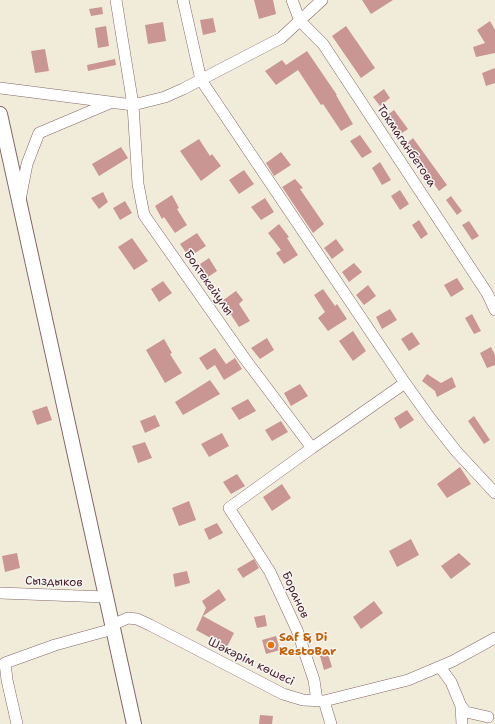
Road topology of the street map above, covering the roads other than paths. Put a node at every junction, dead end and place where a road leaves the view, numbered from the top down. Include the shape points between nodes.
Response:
1 (116, 0) edge
2 (183, 0) edge
3 (292, 0) edge
4 (322, 0) edge
5 (300, 21) junction
6 (201, 80) junction
7 (0, 88) edge
8 (110, 103) junction
9 (133, 105) junction
10 (0, 114) edge
11 (20, 202) junction
12 (495, 310) edge
13 (405, 383) junction
14 (312, 448) junction
15 (495, 493) edge
16 (0, 593) edge
17 (106, 597) junction
18 (113, 627) junction
19 (495, 638) edge
20 (3, 663) edge
21 (440, 667) junction
22 (321, 701) junction
23 (461, 706) junction
24 (488, 717) dead end
25 (17, 724) edge
26 (134, 724) edge
27 (331, 724) edge
28 (462, 724) edge

1 - 9 street, Болтекейулы
2 - 6 street
3 - 5 street, Токмаганбетова
4 - 5 street
5 - 6 street via 281,38
5 - 12 street, Токмаганбетова via 323,44 487,293
6 - 9 street via 165,97
6 - 13 street
7 - 8 street
8 - 9 street
8 - 11 street via 39,133 27,164
9 - 14 street, Болтекейулы via 138,184 144,215 245,359
10 - 11 main road
11 - 17 main road
13 - 14 street
13 - 15 street via 456,451
14 - 22 street, Боранов via 229,508 270,572 297,630
16 - 17 street, Сыздыков
17 - 18 main road
18 - 20 street, Шәкәрім көшесі
18 - 22 street, Шәкәрім көшесі via 128,618 137,619 283,694 303,700
18 - 26 main road
19 - 21 street, Шәкәрім көшесі
20 - 25 street
21 - 22 street, Шәкәрім көшесі via 408,680
21 - 23 street via 451,682
22 - 27 street, Боранов
23 - 24 street via 466,712
23 - 28 street

